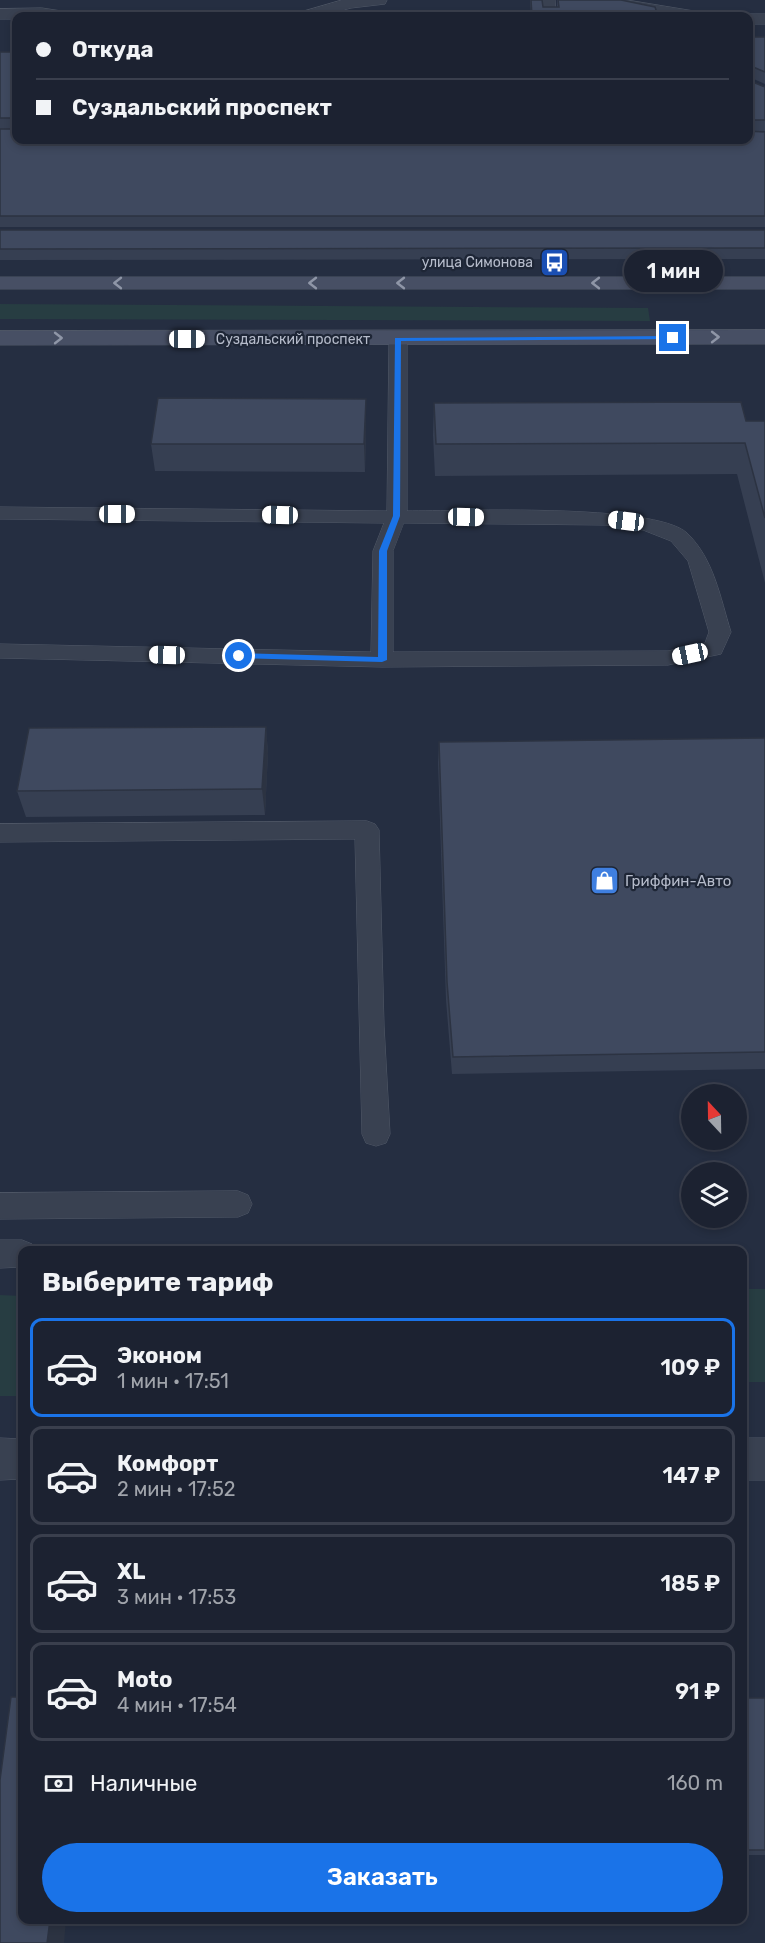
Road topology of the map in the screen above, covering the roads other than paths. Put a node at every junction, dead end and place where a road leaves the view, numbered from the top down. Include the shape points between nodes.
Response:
1 (379, 0) edge
2 (606, 0) edge
3 (318, 12) edge
4 (665, 12) edge
5 (0, 283) edge
6 (765, 283) edge
7 (765, 337) edge
8 (0, 338) edge
9 (398, 339) junction
10 (0, 513) edge
11 (397, 516) junction
12 (0, 651) edge
13 (382, 660) junction
14 (0, 833) edge
15 (376, 1134) dead end
16 (238, 1204) dead end
17 (0, 1206) edge
18 (0, 1254) edge
19 (18, 1254) edge
20 (0, 1459) edge
21 (18, 1459) edge
22 (747, 1459) edge
23 (765, 1459) edge

1 - 3 street
2 - 4 street
6 -> 5 main road
9 -> 7 main road, Суздальский проспект
8 -> 9 main road, Суздальский проспект
9 - 11 lane
10 - 11 lane
11 - 13 lane via 383,551
11 - 13 lane via 606,519 646,524 678,536 699,559 720,632 713,649 668,658
12 - 13 lane
14 - 15 lane via 368,830 370,1026
16 - 17 lane
18 - 19 lane
20 - 21 street
22 - 23 street

